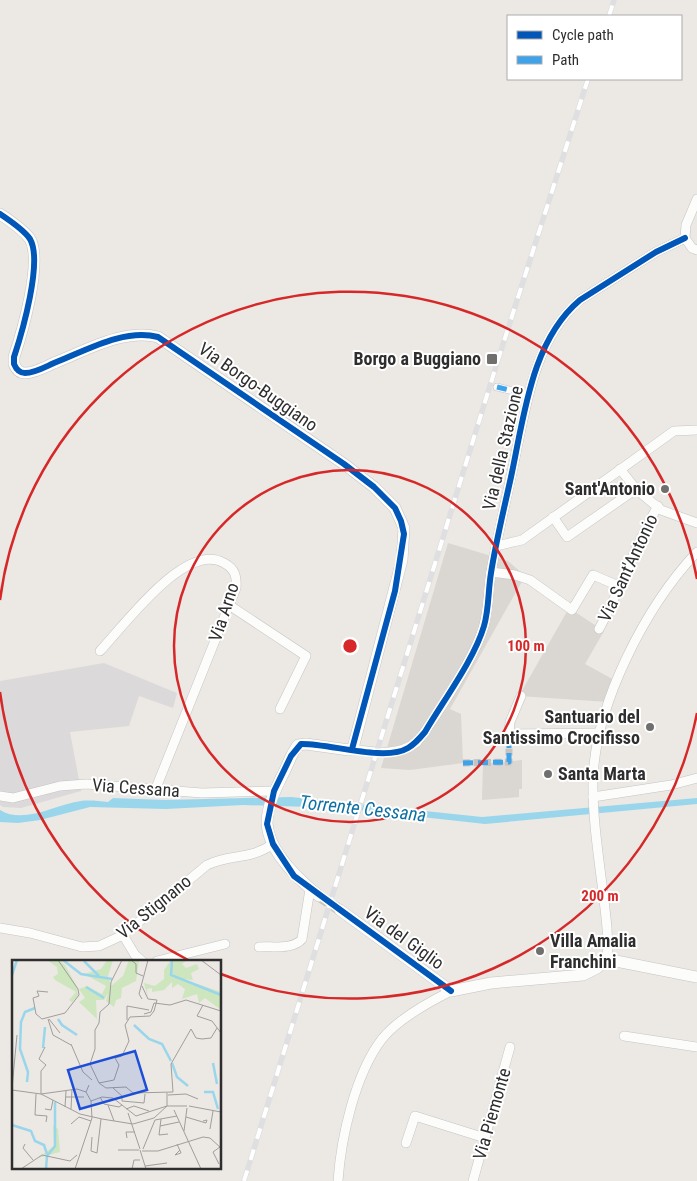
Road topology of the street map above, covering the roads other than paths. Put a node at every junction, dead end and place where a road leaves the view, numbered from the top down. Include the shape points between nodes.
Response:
1 (697, 199) edge
2 (0, 214) edge
3 (685, 238) junction
4 (697, 250) edge
5 (497, 387) dead end
6 (529, 395) junction
7 (697, 430) edge
8 (620, 470) junction
9 (636, 489) junction
10 (658, 506) junction
11 (553, 517) junction
12 (697, 523) edge
13 (496, 546) junction
14 (696, 553) edge
15 (491, 572) junction
16 (621, 587) junction
17 (229, 605) junction
18 (599, 629) dead end
19 (100, 651) dead end
20 (521, 696) dead end
21 (280, 709) dead end
22 (601, 733) junction
23 (352, 750) junction
24 (697, 778) edge
25 (156, 788) junction
26 (274, 791) junction
27 (0, 796) edge
28 (594, 797) junction
29 (273, 844) junction
30 (314, 892) joint
31 (340, 910) tunnel mouth
32 (0, 928) edge
33 (123, 935) junction
34 (225, 944) dead end
35 (259, 947) dead end
36 (606, 959) junction
37 (141, 960) edge
38 (161, 960) edge
39 (697, 977) edge
40 (451, 992) junction
41 (624, 1036) dead end
42 (510, 1047) dead end
43 (697, 1047) edge
44 (485, 1138) junction
45 (406, 1144) dead end
46 (338, 1181) edge
47 (473, 1181) edge

1 - 3 street via 686,225
2 - 23 street, Via Borgo-Buggiano via 29,237 33,249 29,301 14,358 19,371 41,369 128,336 158,336 344,464 395,508 404,528 402,560
3 - 4 street
3 - 6 street, Via della Stazione via 609,280 569,309 545,347
5 - 6 street
6 - 13 street, Via della Stazione
7 - 8 street via 674,431
8 - 9 street
8 - 11 street
9 - 10 street
9 - 11 street via 567,538
10 - 12 street
10 - 16 street, Via Sant'Antonio via 639,540
11 - 13 street via 522,540
13 - 15 street, Via della Stazione
14 - 22 street via 662,596 630,651 616,681
15 - 16 street via 530,580 572,610 592,575
15 - 23 street, Via della Stazione via 483,630 417,742 400,752
16 - 18 street, Via Sant'Antonio
17 - 19 street, Via Arno via 237,577 230,566 210,558 185,565 168,578
17 - 21 street via 306,656
17 - 25 street, Via Arno
20 - 22 street via 510,722 509,734
22 - 28 street via 593,775
23 - 26 street via 306,744 298,746
24 - 28 street
25 - 26 street, Via Cessana via 202,793
25 - 27 street, Via Cessana via 70,785 13,798
26 - 29 street via 267,824
28 - 36 street via 608,928
29 - 30 street via 294,876
29 - 33 street, Via Stignano via 247,857 207,864
30 - 35 street via 298,944
31 - 40 street, Via del Giglio
32 - 33 street, Via Stignano via 82,947 100,946
33 - 37 street
34 - 38 street
36 - 39 street
36 - 40 street, Via del Giglio via 583,975 491,983
40 - 46 street via 396,1025 372,1054 344,1128
41 - 43 street
42 - 44 street, Via Piemonte
44 - 45 street via 415,1116
44 - 47 street, Via Piemonte

